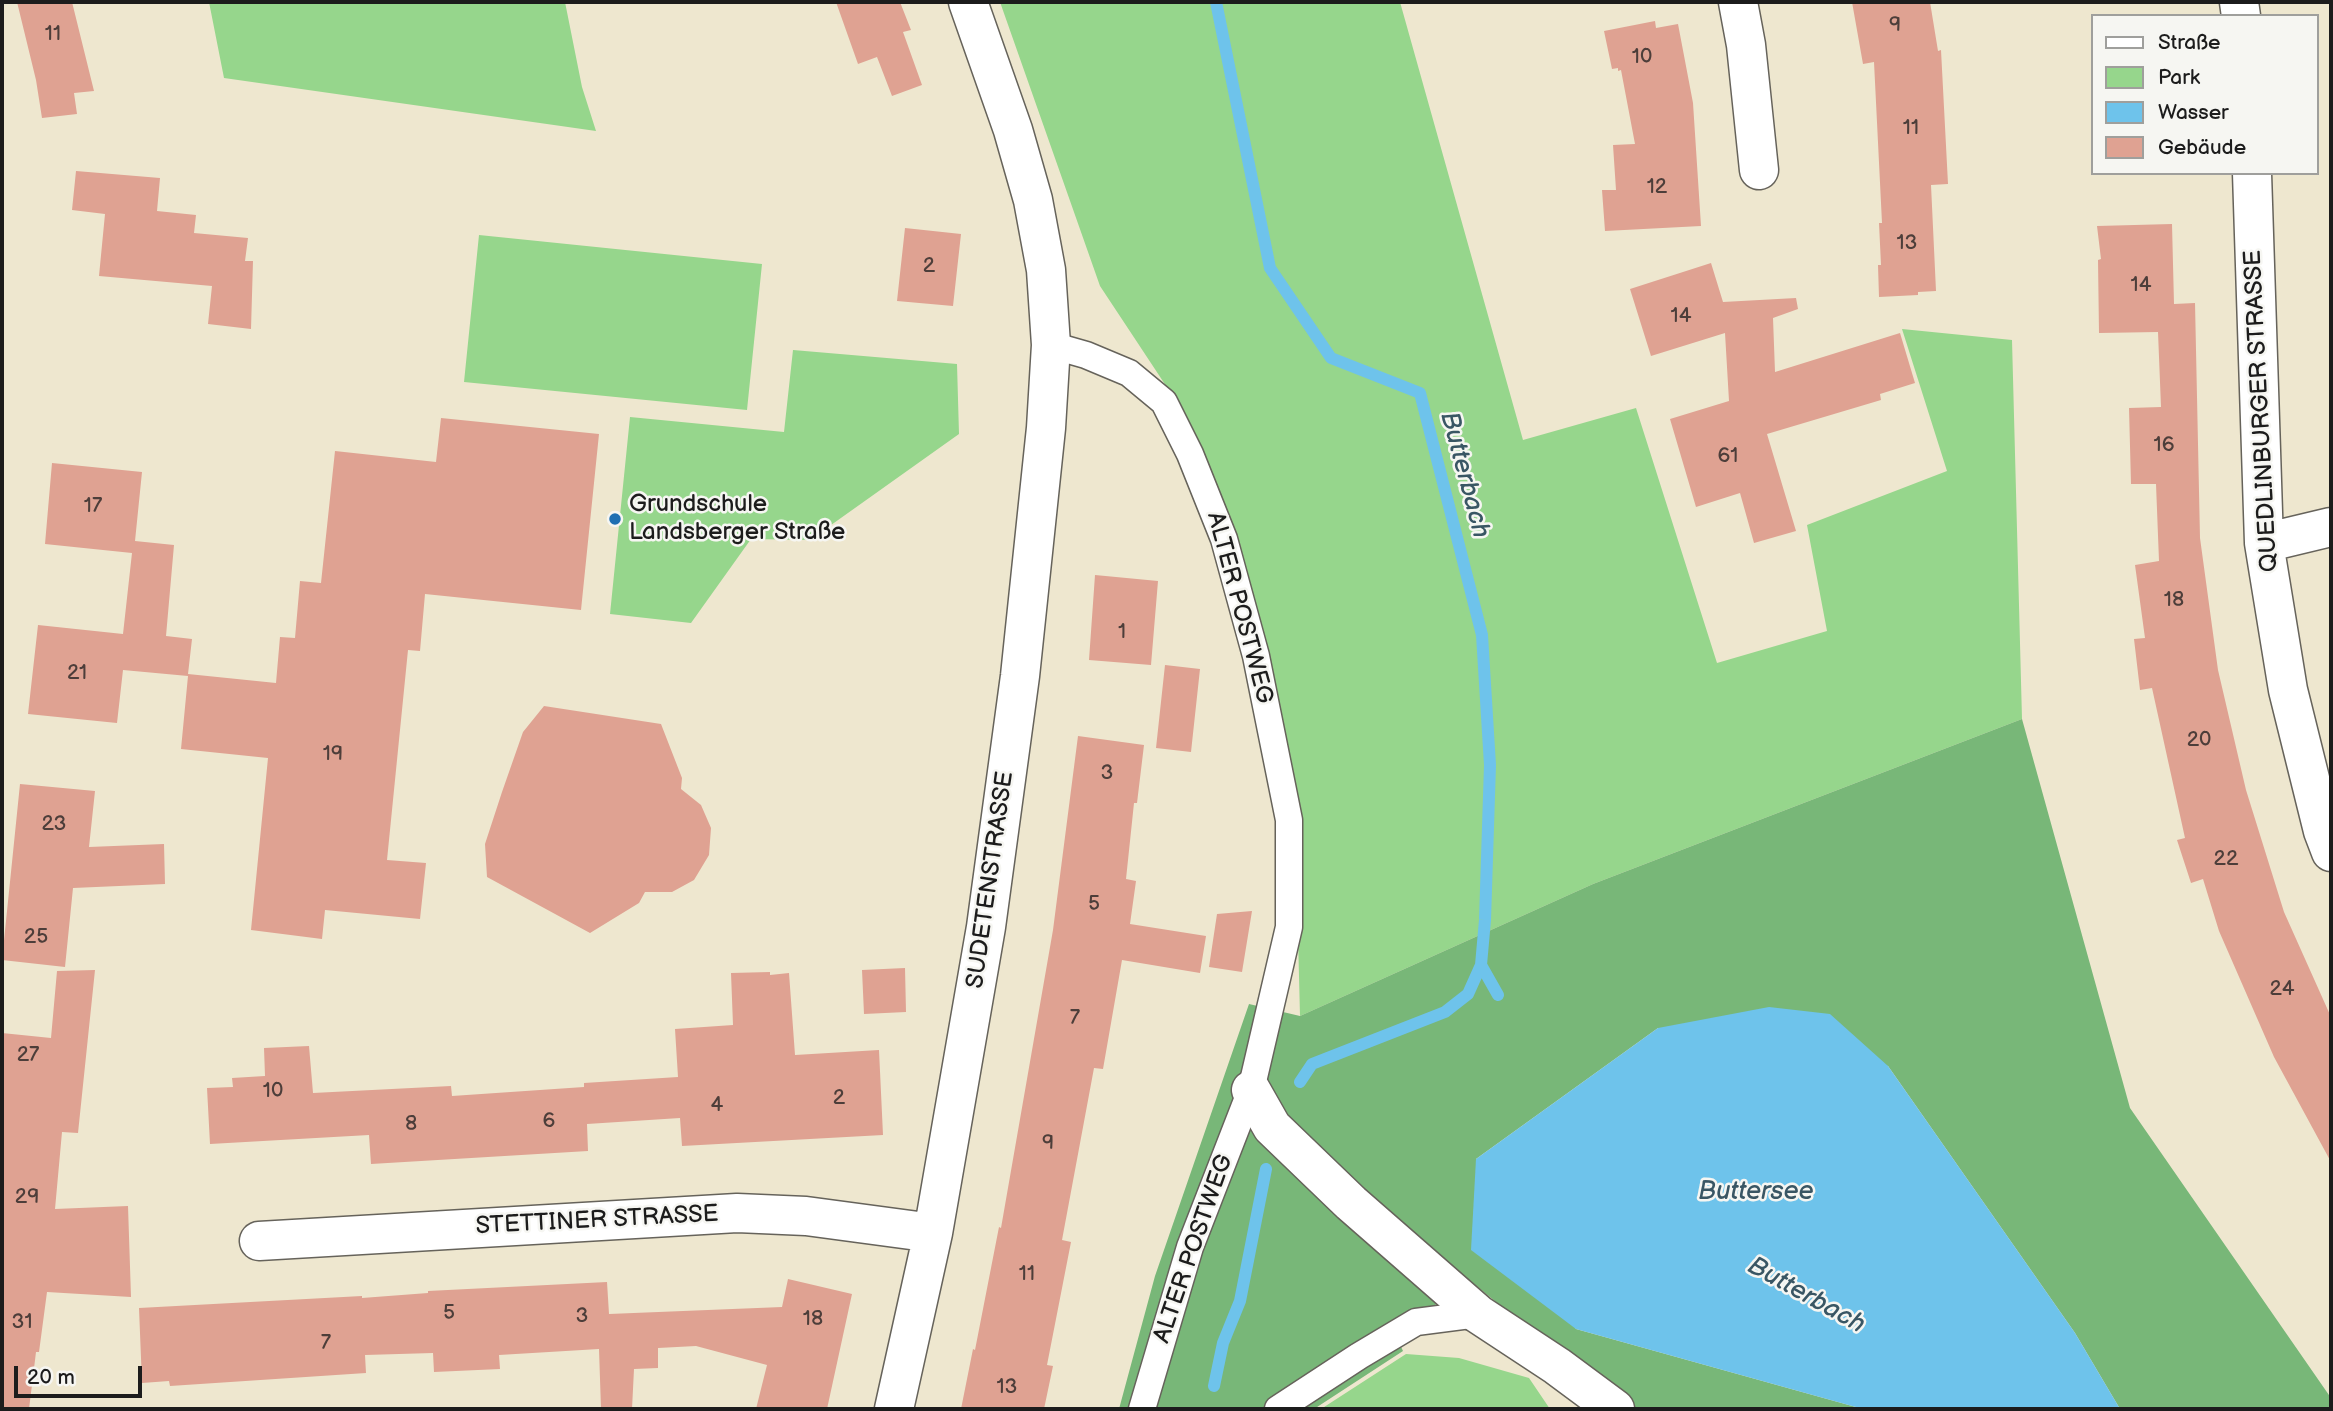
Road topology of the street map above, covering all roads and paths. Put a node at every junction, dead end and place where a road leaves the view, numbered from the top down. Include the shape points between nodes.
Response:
1 (968, 2) edge
2 (1738, 2) edge
3 (1759, 170) dead end
4 (2252, 175) edge
5 (1051, 345) junction
6 (2331, 527) edge
7 (2264, 543) junction
8 (2331, 852) edge
9 (1251, 1090) junction
10 (933, 1233) junction
11 (259, 1241) dead end
12 (1478, 1314) junction
13 (894, 1409) edge
14 (1142, 1409) edge
15 (1278, 1409) edge
16 (1615, 1409) edge

1 - 5 street via 1033,200 1046,270
2 - 3 street
4 - 7 street, QUEDLINBURGER STRASSE
5 - 9 lane, ALTER POSTWEG via 1129,373 1164,402 1224,539 1256,656 1289,820 1289,927
5 - 10 street, SUDETENSTRASSE via 1008,770
6 - 7 street
7 - 8 street, QUEDLINBURGER STRASSE via 2288,690
9 - 12 street via 1272,1127 1296,1151
9 - 14 lane, ALTER POSTWEG via 1190,1247
10 - 11 street, STETTINER STRASSE via 806,1216 737,1213
10 - 13 street, SUDETENSTRASSE
12 - 15 lane via 1416,1322
12 - 16 street

